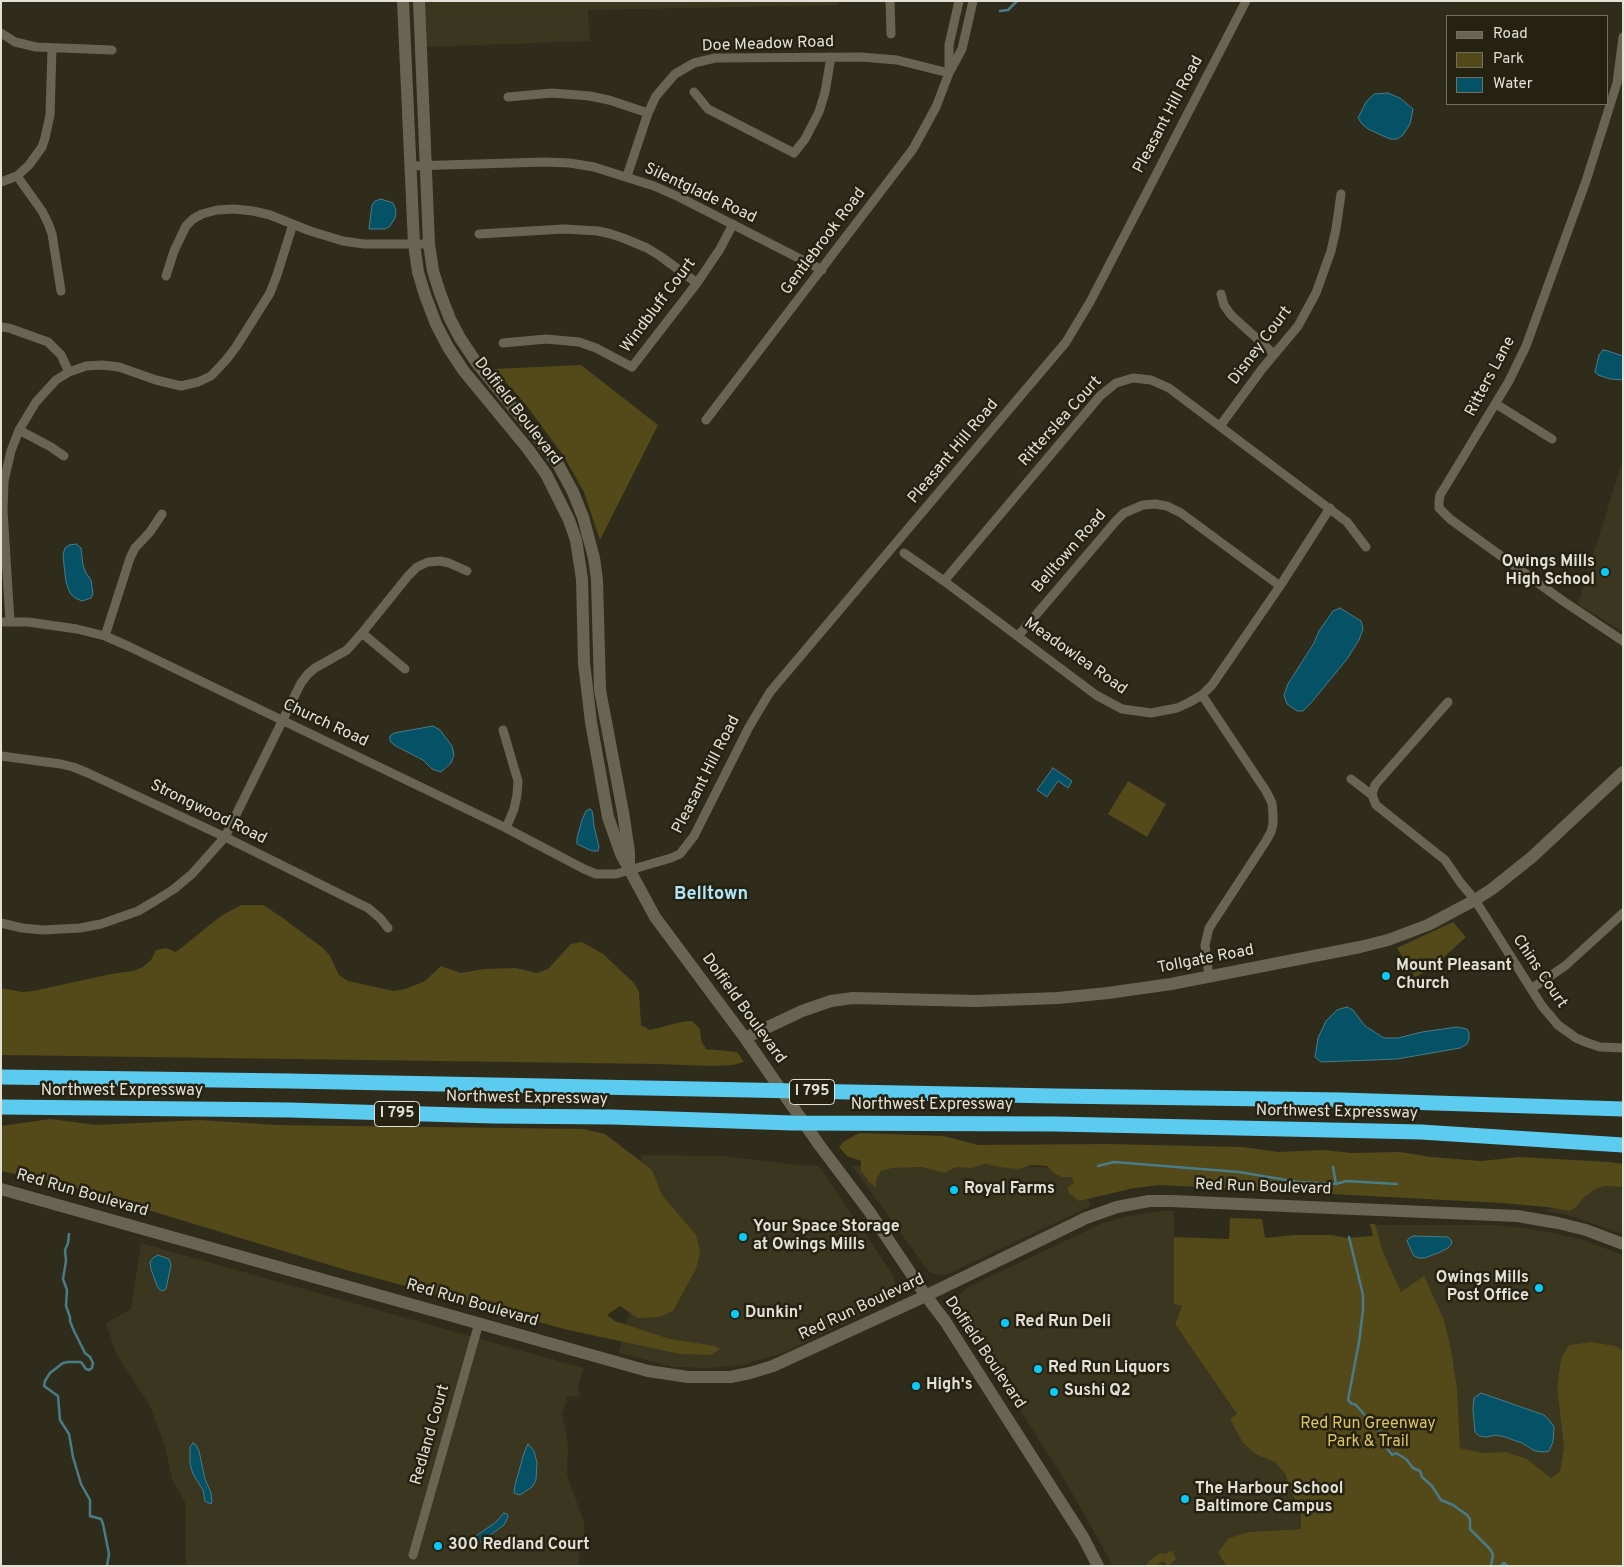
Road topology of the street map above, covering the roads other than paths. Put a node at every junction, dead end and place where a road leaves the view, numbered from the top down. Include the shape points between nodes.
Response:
1 (403, 1) edge
2 (419, 1) edge
3 (890, 1) edge
4 (959, 1) edge
5 (973, 1) edge
6 (1246, 1) edge
7 (1, 34) edge
8 (891, 34) dead end
9 (1623, 37) edge
10 (52, 49) junction
11 (112, 50) dead end
12 (831, 57) junction
13 (949, 73) junction
14 (694, 92) dead end
15 (508, 97) dead end
16 (648, 113) junction
17 (410, 166) junction
18 (425, 166) junction
19 (17, 176) junction
20 (627, 176) junction
21 (1, 182) edge
22 (1341, 194) dead end
23 (293, 224) junction
24 (733, 224) junction
25 (479, 234) dead end
26 (414, 244) junction
27 (429, 244) junction
28 (822, 270) junction
29 (166, 276) dead end
30 (697, 284) junction
31 (61, 291) dead end
32 (1221, 294) dead end
33 (1, 327) edge
34 (503, 343) dead end
35 (1274, 354) junction
36 (69, 372) junction
37 (1496, 404) junction
38 (706, 420) dead end
39 (1220, 426) junction
40 (19, 430) junction
41 (1552, 438) dead end
42 (64, 456) dead end
43 (1330, 508) junction
44 (162, 514) dead end
45 (1366, 547) dead end
46 (904, 553) dead end
47 (467, 571) dead end
48 (944, 581) junction
49 (1280, 586) junction
50 (6, 621) edge
51 (362, 633) junction
52 (105, 636) junction
53 (1018, 636) junction
54 (1623, 641) edge
55 (406, 669) dead end
56 (1202, 695) junction
57 (1448, 702) dead end
58 (282, 721) junction
59 (503, 730) dead end
60 (1, 756) edge
61 (1623, 772) edge
62 (1351, 780) dead end
63 (1372, 795) junction
64 (506, 828) junction
65 (224, 838) junction
66 (629, 870) junction
67 (1475, 900) junction
68 (1623, 912) edge
69 (1, 923) edge
70 (388, 928) dead end
71 (1209, 976) junction
72 (1531, 989) junction
73 (745, 1038) junction
74 (1623, 1048) edge
75 (1, 1077) edge
76 (1, 1107) edge
77 (1623, 1109) edge
78 (1623, 1144) edge
79 (1, 1189) edge
80 (1623, 1244) edge
81 (926, 1296) junction
82 (479, 1323) junction
83 (413, 1555) dead end
84 (1098, 1566) edge

1 - 17 main road, Dolfield Boulevard
2 - 18 main road, Dolfield Boulevard
3 - 8 street
4 - 13 street, Gentlebrook Road via 949,45
5 - 13 street, Gentlebrook Road via 962,49
6 - 66 street, Pleasant Hill Road via 1090,302 1066,342 770,692 687,846 671,858
7 - 10 street via 24,45
9 - 37 street, Ritters Lane via 1617,84 1586,181 1526,346
10 - 11 street
10 - 19 street via 50,115 45,138 33,160
12 - 13 street, Doe Meadow Road via 897,60
12 - 14 street via 826,92 819,112 794,153 708,109
12 - 16 street, Doe Meadow Road via 715,58 694,63 666,82
13 - 28 street, Gentlebrook Road via 936,107 913,149
15 - 16 street via 552,93 590,96
16 - 20 street, Doe Meadow Road
17 - 18 street, Silentglade Road
17 - 26 main road, Dolfield Boulevard
18 - 20 street, Silentglade Road via 570,163
18 - 27 main road, Dolfield Boulevard
19 - 21 street
19 - 31 street via 48,223
20 - 24 street, Silentglade Road
22 - 35 street, Disney Court via 1331,251 1316,293 1298,326
23 - 26 street via 343,241
23 - 29 street via 253,211 234,209 202,214 186,226
23 - 36 street via 278,275 266,299 231,354 211,376 180,386 119,367 86,366
24 - 28 street, Silentglade Road
24 - 30 street, Windbluff Court
25 - 30 street via 564,229 598,231 647,248
26 - 27 street
26 - 66 main road, Dolfield Boulevard via 425,295 448,347 546,474 576,540 582,579 584,663 591,722 608,817
27 - 66 main road, Dolfield Boulevard via 440,293 460,338 559,466 584,518 597,580 600,690 629,852
28 - 38 street, Gentlebrook Road
30 - 34 street, Windbluff Court via 632,367 596,348 571,341 546,339
32 - 35 street via 1231,315
33 - 36 street via 48,342 61,355
35 - 39 street, Disney Court
36 - 40 street via 48,388
37 - 41 street
37 - 54 street, Ritters Lane via 1440,495 1439,508 1563,602
39 - 43 street, Ritterslea Court
39 - 48 street, Ritterslea Court via 1160,383 1141,378 1116,383 1100,396
40 - 42 street
40 - 50 street via 7,468 3,495
43 - 45 street, Ritterslea Court via 1347,522
43 - 49 street, Meadowlea Road
44 - 52 street via 130,558
46 - 48 street, Meadowlea Road
47 - 51 street via 440,561 417,567
48 - 53 street, Meadowlea Road
49 - 53 street, Belltown Road via 1181,513 1167,506 1143,505 1124,513 1115,522
49 - 56 street, Meadowlea Road via 1221,673
50 - 52 street, Church Road via 56,625
51 - 55 street
51 - 58 street via 347,650 308,674
52 - 58 street, Church Road
53 - 56 street, Meadowlea Road via 1096,695 1122,709 1164,712
56 - 71 street via 1266,791 1273,814 1271,832 1266,841 1209,928 1205,944
57 - 63 street via 1376,785
58 - 64 street, Church Road
58 - 65 street
59 - 64 street via 518,781 514,809
60 - 65 street, Strongwood Road via 73,767
61 - 67 main road, Tollgate Road via 1532,857
62 - 63 street, Chins Court
63 - 67 street, Chins Court via 1376,805 1445,860
64 - 66 street, Church Road via 596,874
65 - 69 street via 174,889 121,918 62,929 22,928
65 - 70 street, Strongwood Road via 368,908
66 - 73 main road, Dolfield Boulevard via 655,917
67 - 71 main road, Tollgate Road via 1428,925 1388,940
67 - 72 street, Chins Court
68 - 72 street via 1565,966
71 - 73 main road, Tollgate Road via 1142,989 1058,998 838,1000 809,1008
72 - 74 street, Chins Court via 1558,1025 1572,1035 1600,1047
73 - 81 main road, Dolfield Boulevard
75 - 77 highway, Northwest Expressway / I 795 via 1342,1100
76 - 78 highway, Northwest Expressway / I 795 via 1431,1132
79 - 82 main road, Red Run Boulevard
80 - 81 main road, Red Run Boulevard via 1586,1230 1517,1216 1149,1201 1117,1207 1086,1218
81 - 82 main road, Red Run Boulevard via 773,1366 713,1378 648,1371
81 - 84 main road, Dolfield Boulevard via 1002,1409
82 - 83 street, Redland Court

